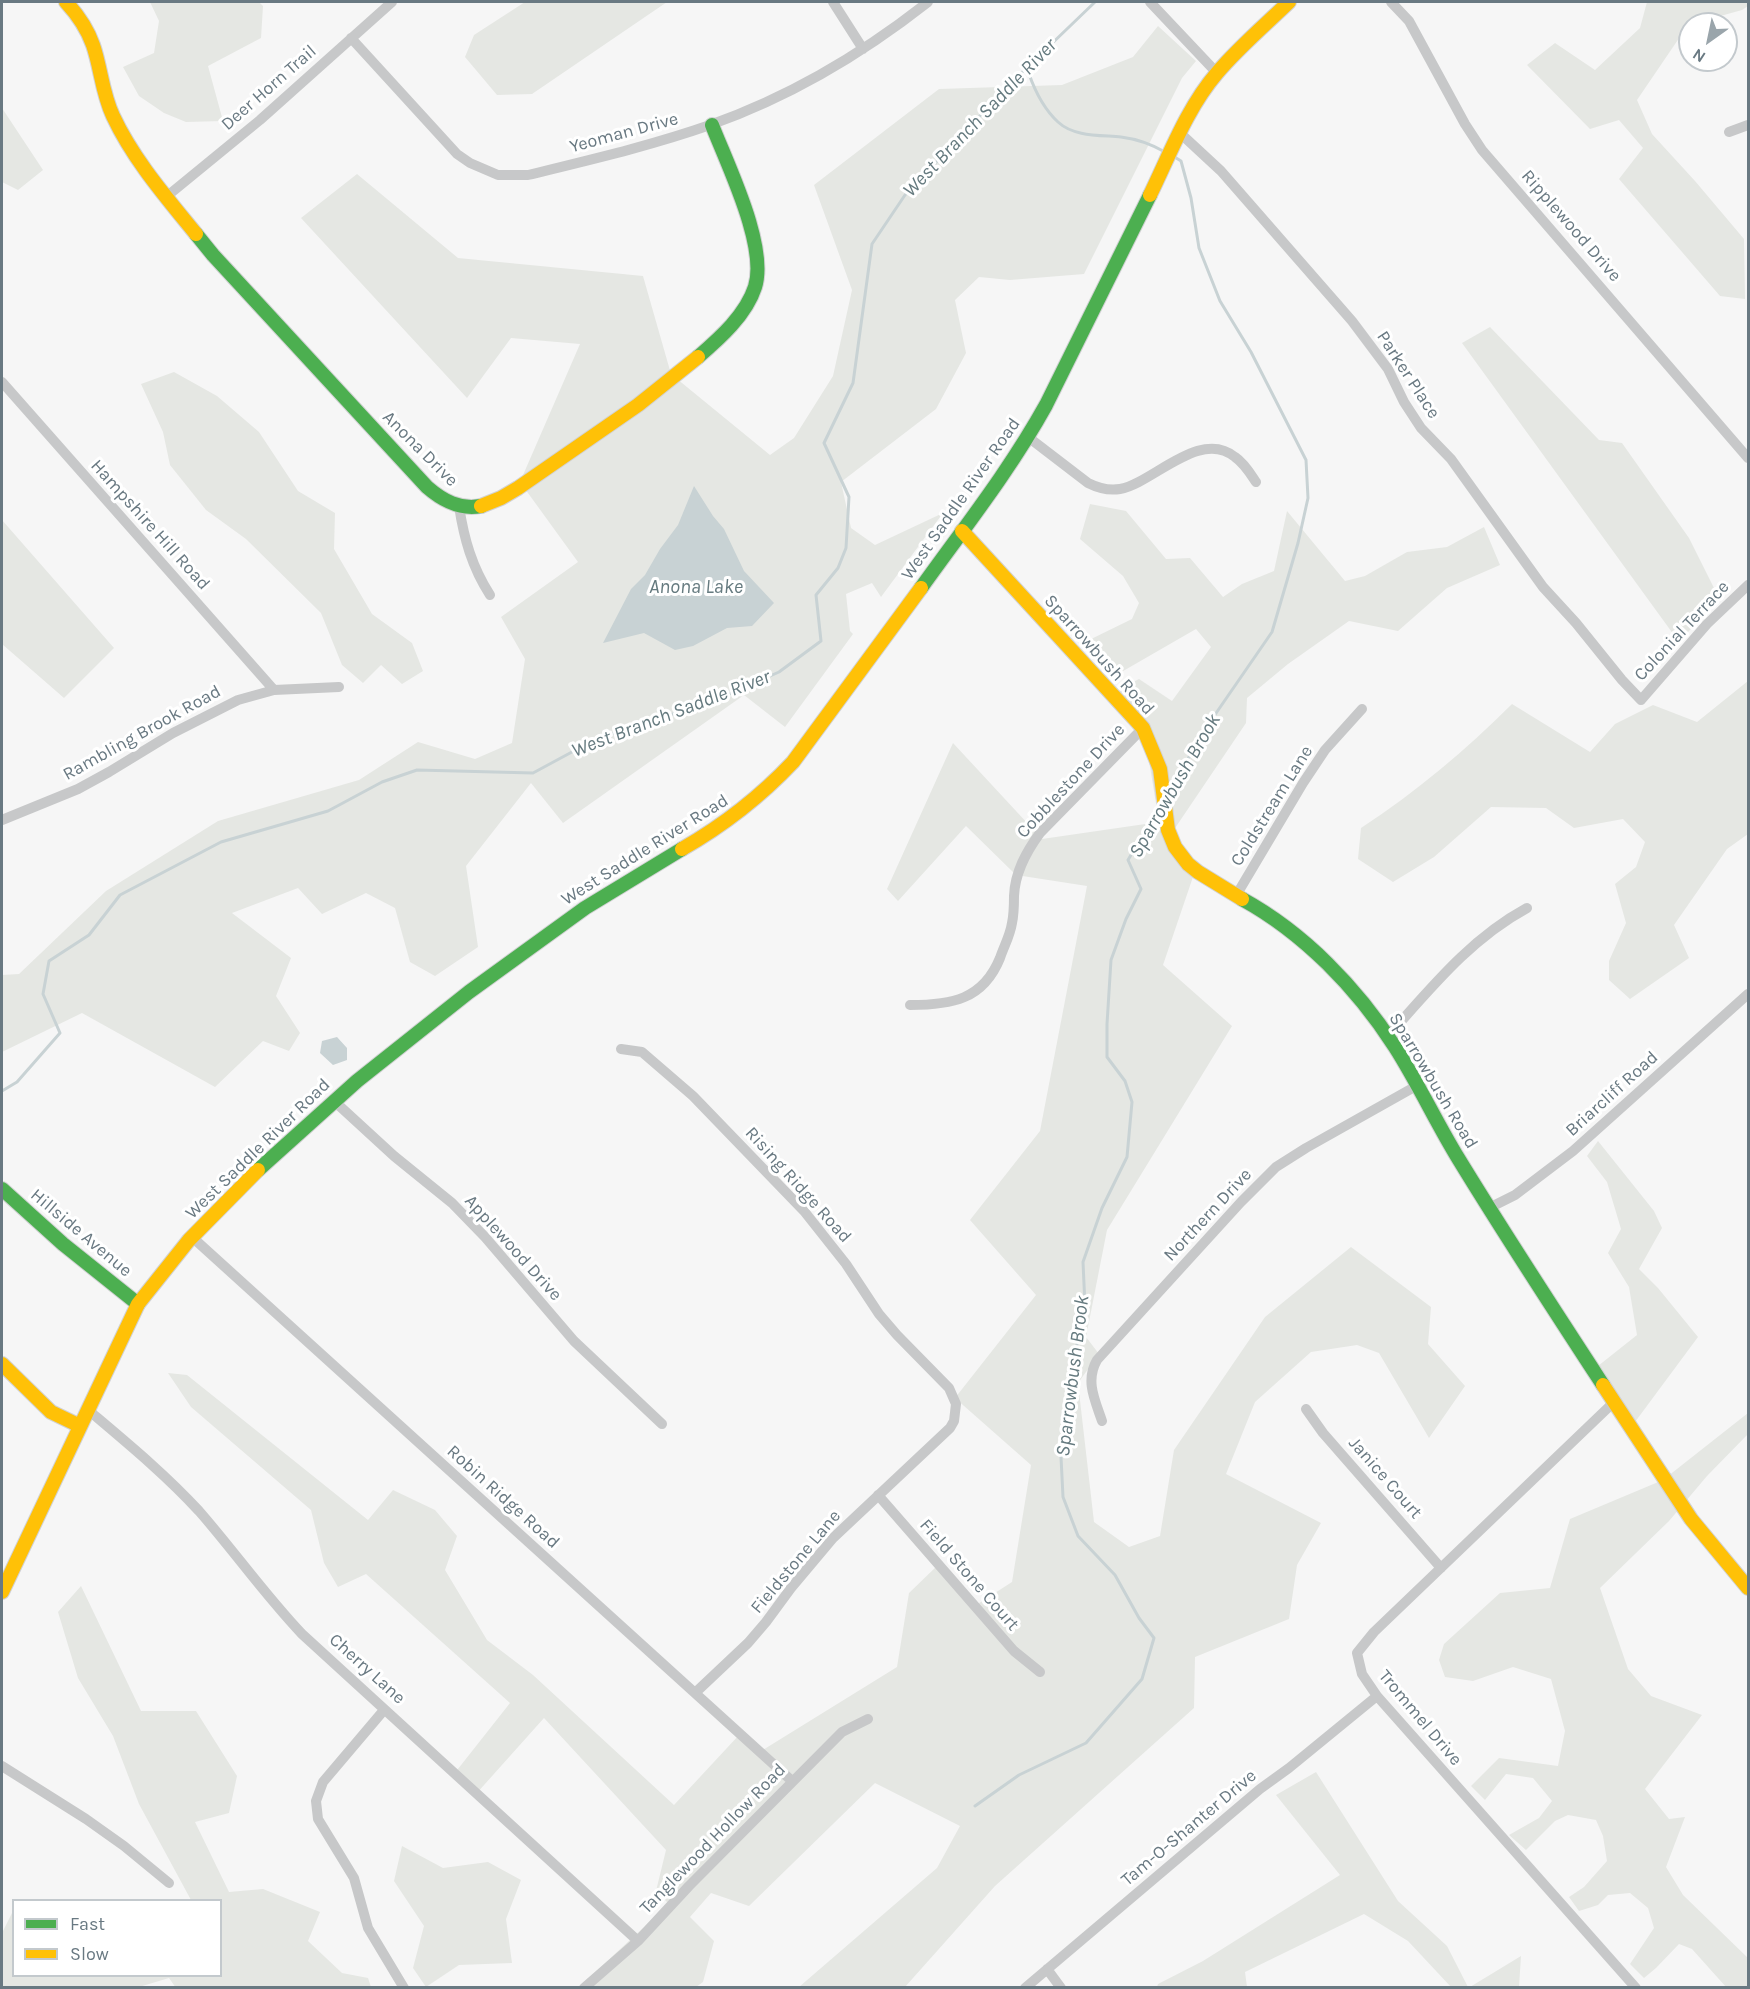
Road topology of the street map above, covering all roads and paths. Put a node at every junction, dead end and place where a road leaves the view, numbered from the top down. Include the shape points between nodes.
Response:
1 (66, 2) edge
2 (392, 2) edge
3 (833, 2) edge
4 (928, 2) edge
5 (1150, 2) edge
6 (1288, 2) edge
7 (1391, 2) edge
8 (351, 38) junction
9 (863, 49) junction
10 (1217, 73) junction
11 (711, 125) junction
12 (1749, 125) edge
13 (1729, 132) dead end
14 (1180, 133) junction
15 (166, 197) junction
16 (2, 382) edge
17 (1028, 437) junction
18 (1749, 458) edge
19 (1256, 482) dead end
20 (459, 506) junction
21 (962, 531) junction
22 (1749, 585) edge
23 (490, 595) dead end
24 (339, 687) dead end
25 (274, 690) junction
26 (1641, 700) joint
27 (1362, 710) dead end
28 (1143, 728) junction
29 (2, 820) edge
30 (1237, 894) junction
31 (1527, 908) dead end
32 (1749, 994) edge
33 (910, 1005) dead end
34 (1388, 1036) junction
35 (621, 1049) dead end
36 (1418, 1085) junction
37 (333, 1100) junction
38 (2, 1189) edge
39 (1489, 1208) junction
40 (192, 1237) junction
41 (138, 1304) junction
42 (2, 1365) edge
43 (1614, 1402) junction
44 (1306, 1408) dead end
45 (87, 1409) junction
46 (1102, 1421) dead end
47 (662, 1424) dead end
48 (80, 1426) junction
49 (950, 1428) joint
50 (878, 1495) junction
51 (1441, 1568) junction
52 (1749, 1588) edge
53 (2, 1592) edge
54 (1040, 1672) dead end
55 (695, 1693) junction
56 (1377, 1696) junction
57 (384, 1710) junction
58 (868, 1719) dead end
59 (2, 1766) edge
60 (792, 1781) junction
61 (169, 1883) dead end
62 (638, 1941) junction
63 (1047, 1969) junction
64 (404, 1988) edge
65 (584, 1988) edge
66 (1025, 1988) edge
67 (1061, 1988) edge
68 (1636, 1988) edge

1 - 15 street, Anona Drive via 88,32 113,117
2 - 8 street, Deer Horn Trail
3 - 9 street
4 - 9 street, Yeoman Drive
5 - 10 street
6 - 10 street, West Saddle River Road
7 - 18 street, Ripplewood Drive via 1408,21 1482,150
8 - 11 street, Yeoman Drive via 458,153 477,167 498,175 528,175
8 - 15 street, Deer Horn Trail
9 - 11 street, Yeoman Drive via 792,90
10 - 14 street, West Saddle River Road
11 - 20 street, Anona Drive via 752,231 757,280 747,304 696,358 592,436 495,501
12 - 13 street
14 - 17 street, West Saddle River Road
14 - 26 street, Parker Place via 1221,171 1352,321 1388,369 1421,428 1457,468 1544,587
15 - 20 street, Anona Drive via 213,255 427,487
16 - 25 street, Hampshire Hill Road
17 - 19 street via 1098,487 1129,486 1189,453 1212,449 1234,455
17 - 21 street, West Saddle River Road
20 - 23 street via 472,562
21 - 28 street, Sparrowbush Road
21 - 37 street, West Saddle River Road via 802,750 772,784 706,836 616,887 565,922 410,1036
22 - 26 street, Colonial Terrace via 1707,624
24 - 25 street, Rambling Brook Road
25 - 29 street, Rambling Brook Road via 203,716 78,789
27 - 30 street, Coldstream Lane via 1325,750
28 - 30 street, Sparrowbush Road via 1158,763 1172,841 1198,873
28 - 33 street, Cobblestone Drive via 1031,845 1017,877 1012,926 995,971 971,994 958,1000
30 - 34 street, Sparrowbush Road via 1317,953
31 - 34 street via 1462,955
32 - 39 street, Briarcliff Road via 1573,1151 1515,1195
34 - 36 street, Sparrowbush Road
35 - 49 street, Rising Ridge Road via 642,1052 693,1096 804,1212 879,1314 949,1388 956,1404
36 - 39 street, Sparrowbush Road
36 - 46 street, Northern Drive via 1276,1167 1241,1202 1097,1360 1090,1385
37 - 40 street, West Saddle River Road
37 - 47 street, Applewood Drive via 452,1203 574,1341
38 - 41 street, Hillside Avenue
39 - 43 street, Sparrowbush Road
40 - 41 street, West Saddle River Road
40 - 55 street, Robin Ridge Road
41 - 45 street, West Saddle River Road
42 - 48 street via 51,1412
43 - 51 street, Trommel Drive
43 - 52 street, Sparrowbush Road via 1706,1539
44 - 51 street, Janice Court via 1323,1433
45 - 48 street, West Saddle River Road
45 - 57 street, Cherry Lane via 156,1467 220,1536 275,1606
48 - 53 street, West Saddle River Road
49 - 50 street, Fieldstone Lane
50 - 54 street, Field Stone Court via 1014,1651
50 - 55 street, Fieldstone Lane via 833,1538 748,1643
51 - 56 street, Trommel Drive via 1357,1653 1362,1674
55 - 60 street, Robin Ridge Road
56 - 63 street, Tam-O-Shanter Drive
56 - 68 street, Trommel Drive
57 - 62 street, Cherry Lane
57 - 64 street via 323,1782 316,1801 318,1819 354,1878 368,1928
58 - 60 street, Tanglewood Hollow Road via 842,1732
59 - 61 street via 86,1819
60 - 62 street, Tanglewood Hollow Road
62 - 65 street, Tanglewood Hollow Road
63 - 66 street, Tam-O-Shanter Drive
63 - 67 street

